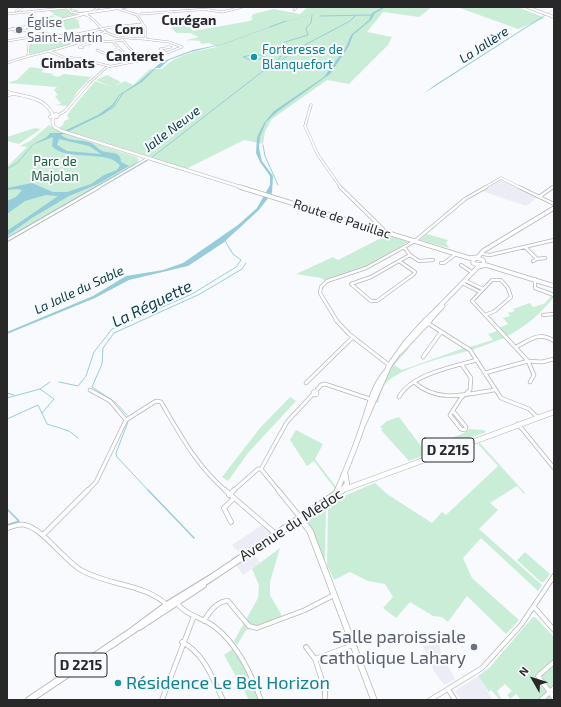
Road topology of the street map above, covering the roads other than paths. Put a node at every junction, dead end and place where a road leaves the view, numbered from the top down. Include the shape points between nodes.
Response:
1 (23, 7) edge
2 (99, 7) edge
3 (126, 7) edge
4 (242, 7) edge
5 (297, 7) edge
6 (527, 7) edge
7 (68, 8) edge
8 (204, 8) edge
9 (119, 9) junction
10 (19, 10) junction
11 (294, 10) dead end
12 (93, 11) junction
13 (22, 12) junction
14 (13, 13) junction
15 (7, 14) edge
16 (84, 14) junction
17 (136, 14) junction
18 (554, 17) edge
19 (143, 24) junction
20 (9, 26) dead end
21 (24, 27) junction
22 (13, 28) junction
23 (102, 29) junction
24 (7, 30) edge
25 (26, 30) junction
26 (28, 32) junction
27 (106, 32) junction
28 (31, 37) junction
29 (103, 38) dead end
30 (123, 39) junction
31 (144, 39) junction
32 (109, 40) junction
33 (7, 41) edge
34 (113, 42) junction
35 (166, 47) dead end
36 (83, 48) dead end
37 (119, 48) junction
38 (97, 50) dead end
39 (49, 51) junction
40 (165, 52) junction
41 (28, 54) junction
42 (107, 54) junction
43 (138, 54) junction
44 (128, 57) junction
45 (84, 59) dead end
46 (144, 59) junction
47 (93, 62) dead end
48 (7, 63) edge
49 (109, 66) junction
50 (7, 92) edge
51 (12, 94) junction
52 (7, 96) edge
53 (311, 105) dead end
54 (58, 115) joint
55 (53, 116) junction
56 (150, 159) junction
57 (554, 186) edge
58 (539, 197) junction
59 (554, 206) edge
60 (382, 232) junction
61 (7, 240) edge
62 (554, 240) edge
63 (413, 242) junction
64 (404, 247) junction
65 (525, 247) junction
66 (487, 249) junction
67 (483, 254) junction
68 (410, 255) junction
69 (456, 255) junction
70 (545, 258) dead end
71 (537, 259) junction
72 (433, 260) dead end
73 (399, 261) junction
74 (474, 261) junction
75 (532, 261) dead end
76 (483, 262) junction
77 (441, 263) dead end
78 (461, 265) dead end
79 (474, 271) junction
80 (535, 279) junction
81 (465, 283) junction
82 (554, 285) edge
83 (481, 290) junction
84 (554, 295) edge
85 (554, 314) edge
86 (485, 315) junction
87 (543, 315) dead end
88 (427, 322) junction
89 (441, 332) junction
90 (353, 337) junction
91 (554, 341) edge
92 (516, 347) junction
93 (423, 357) dead end
94 (477, 360) junction
95 (554, 360) edge
96 (528, 361) junction
97 (462, 365) junction
98 (389, 366) junction
99 (485, 373) junction
100 (414, 382) junction
101 (530, 382) dead end
102 (306, 383) dead end
103 (90, 390) dead end
104 (494, 390) junction
105 (465, 395) junction
106 (399, 397) dead end
107 (373, 400) junction
108 (453, 411) junction
109 (554, 412) edge
110 (538, 418) junction
111 (126, 420) junction
112 (518, 424) junction
113 (554, 468) edge
114 (261, 469) junction
115 (345, 471) junction
116 (347, 484) junction
117 (354, 485) junction
118 (342, 490) junction
119 (335, 493) junction
120 (229, 495) junction
121 (233, 499) junction
122 (300, 517) junction
123 (231, 522) dead end
124 (7, 528) edge
125 (276, 534) junction
126 (43, 535) junction
127 (553, 579) edge
128 (334, 595) junction
129 (176, 602) junction
130 (168, 607) junction
131 (534, 608) junction
132 (194, 616) junction
133 (204, 621) junction
134 (554, 630) edge
135 (182, 642) junction
136 (353, 645) junction
137 (306, 647) dead end
138 (315, 659) junction
139 (554, 662) edge
140 (554, 688) edge
141 (448, 689) junction
142 (549, 692) junction
143 (325, 698) dead end
144 (554, 698) edge
145 (29, 700) edge
146 (162, 700) edge
147 (223, 700) edge
148 (262, 700) edge
149 (374, 700) edge
150 (430, 700) edge
151 (455, 700) edge
152 (541, 700) edge

1 - 10 street
2 - 12 street
3 - 9 main road
4 - 8 street via 222,12
5 - 11 street
6 - 18 main road
7 - 13 street
7 - 16 street via 71,12
8 - 17 street via 183,12
9 - 12 main road
9 - 17 street
10 - 13 street
10 - 14 street
12 - 16 main road
13 - 14 street
14 - 15 street
16 - 21 main road
16 - 23 street via 93,18
17 - 19 street
19 - 23 street
19 - 31 street via 146,37
20 - 22 street
21 - 22 main road
21 - 25 street
22 - 24 main road
22 - 25 street via 16,32
23 - 26 street via 65,36
23 - 27 street
25 - 26 street
26 - 28 street
27 - 30 street
27 - 39 street
28 - 33 street
28 - 41 street via 33,41 29,45
29 - 32 street
30 - 31 street
30 - 34 street
30 - 43 street
31 - 40 street via 169,42 182,47
32 - 34 street
32 - 36 street via 79,47
34 - 37 street
35 - 40 street via 160,49
37 - 42 street
37 - 44 street
38 - 42 street
39 - 41 street
39 - 45 street via 63,57
40 - 46 street
41 - 48 street
42 - 44 street via 113,60
43 - 44 street
43 - 46 street
46 - 49 street
47 - 49 street
49 - 54 street via 97,74 65,111
50 - 51 main road
51 - 52 street
51 - 55 main road via 43,101 49,106
53 - 60 street via 305,126 318,155 336,184 383,229
54 - 55 main road
55 - 56 main road, Route de Pauillac via 52,124 62,131
56 - 60 main road, Route de Pauillac
56 - 61 street
57 - 58 street
58 - 59 street
58 - 63 street via 501,178 465,199
59 - 66 main road
60 - 63 main road, Route de Pauillac
62 - 65 street
63 - 64 street
63 - 69 main road, Route de Pauillac
64 - 68 street
64 - 90 street via 366,268 332,279 321,287 320,293 337,321
65 - 67 street via 490,255
65 - 71 street
66 - 67 main road
66 - 74 main road
67 - 76 main road
68 - 72 street via 419,261
68 - 73 street
69 - 74 main road, Route de Pauillac
69 - 77 street
70 - 71 street
71 - 75 street
73 - 73 street via 371,277 351,284 371,301 377,301 414,274 415,272
74 - 76 main road
74 - 76 main road
74 - 79 main road
76 - 79 main road
76 - 80 main road
78 - 79 street
79 - 81 main road
80 - 82 main road
80 - 84 street via 535,288
81 - 83 street
81 - 88 main road
83 - 86 street via 472,301
83 - 86 street via 493,279 499,279 511,296 495,311
85 - 87 street
86 - 92 street
88 - 89 street
88 - 98 main road
89 - 93 street
89 - 94 street via 469,349
90 - 98 street
90 - 102 street
91 - 92 street via 546,335 539,334
92 - 96 street
94 - 97 street
94 - 99 street
95 - 96 street
96 - 99 street
96 - 101 street via 534,375
97 - 100 street via 436,372
97 - 105 street via 471,378 470,390
98 - 107 main road
99 - 104 street
100 - 105 street via 422,389 441,396
100 - 106 street via 406,386
103 - 111 street via 110,401
104 - 105 street
104 - 110 street via 505,401 530,409
105 - 108 street
107 - 114 street via 325,384 321,385 286,422
107 - 115 main road
108 - 108 street via 450,416 465,430 466,427
109 - 110 main road, Avenue du Médoc / D 2215
110 - 112 main road, Avenue du Médoc / D 2215
111 - 120 street via 156,401 161,402 197,462
111 - 126 street via 96,482
112 - 113 street
112 - 117 main road, Avenue du Médoc / D 2215
114 - 120 street
114 - 122 street
115 - 116 main road
115 - 119 main road
116 - 117 main road
116 - 118 main road
117 - 118 main road, Avenue du Médoc / D 2215
118 - 119 main road, Avenue du Médoc / D 2215
119 - 122 main road, Avenue du Médoc / D 2215
120 - 121 street
121 - 123 street via 224,508
121 - 125 street
122 - 125 main road, Avenue du Médoc / D 2215
122 - 128 main road via 310,531
124 - 126 street via 23,524
125 - 129 main road, Avenue du Médoc / D 2215
126 - 130 street via 81,570 147,593
127 - 131 street
128 - 133 street via 306,610 257,628 249,626 228,601 210,610
128 - 136 main road
129 - 130 main road, Avenue du Médoc / D 2215
129 - 132 street
130 - 145 main road, Avenue du Médoc / D 2215
131 - 134 street
131 - 141 street via 482,668
132 - 133 street
132 - 135 street
133 - 148 street via 214,627 234,648 251,672
135 - 146 street
135 - 147 street via 188,644 209,669
136 - 138 street
136 - 149 main road
137 - 138 street
138 - 143 street via 325,689
139 - 142 street via 538,676
140 - 142 street
141 - 150 street
141 - 151 street
142 - 144 street
142 - 152 street

